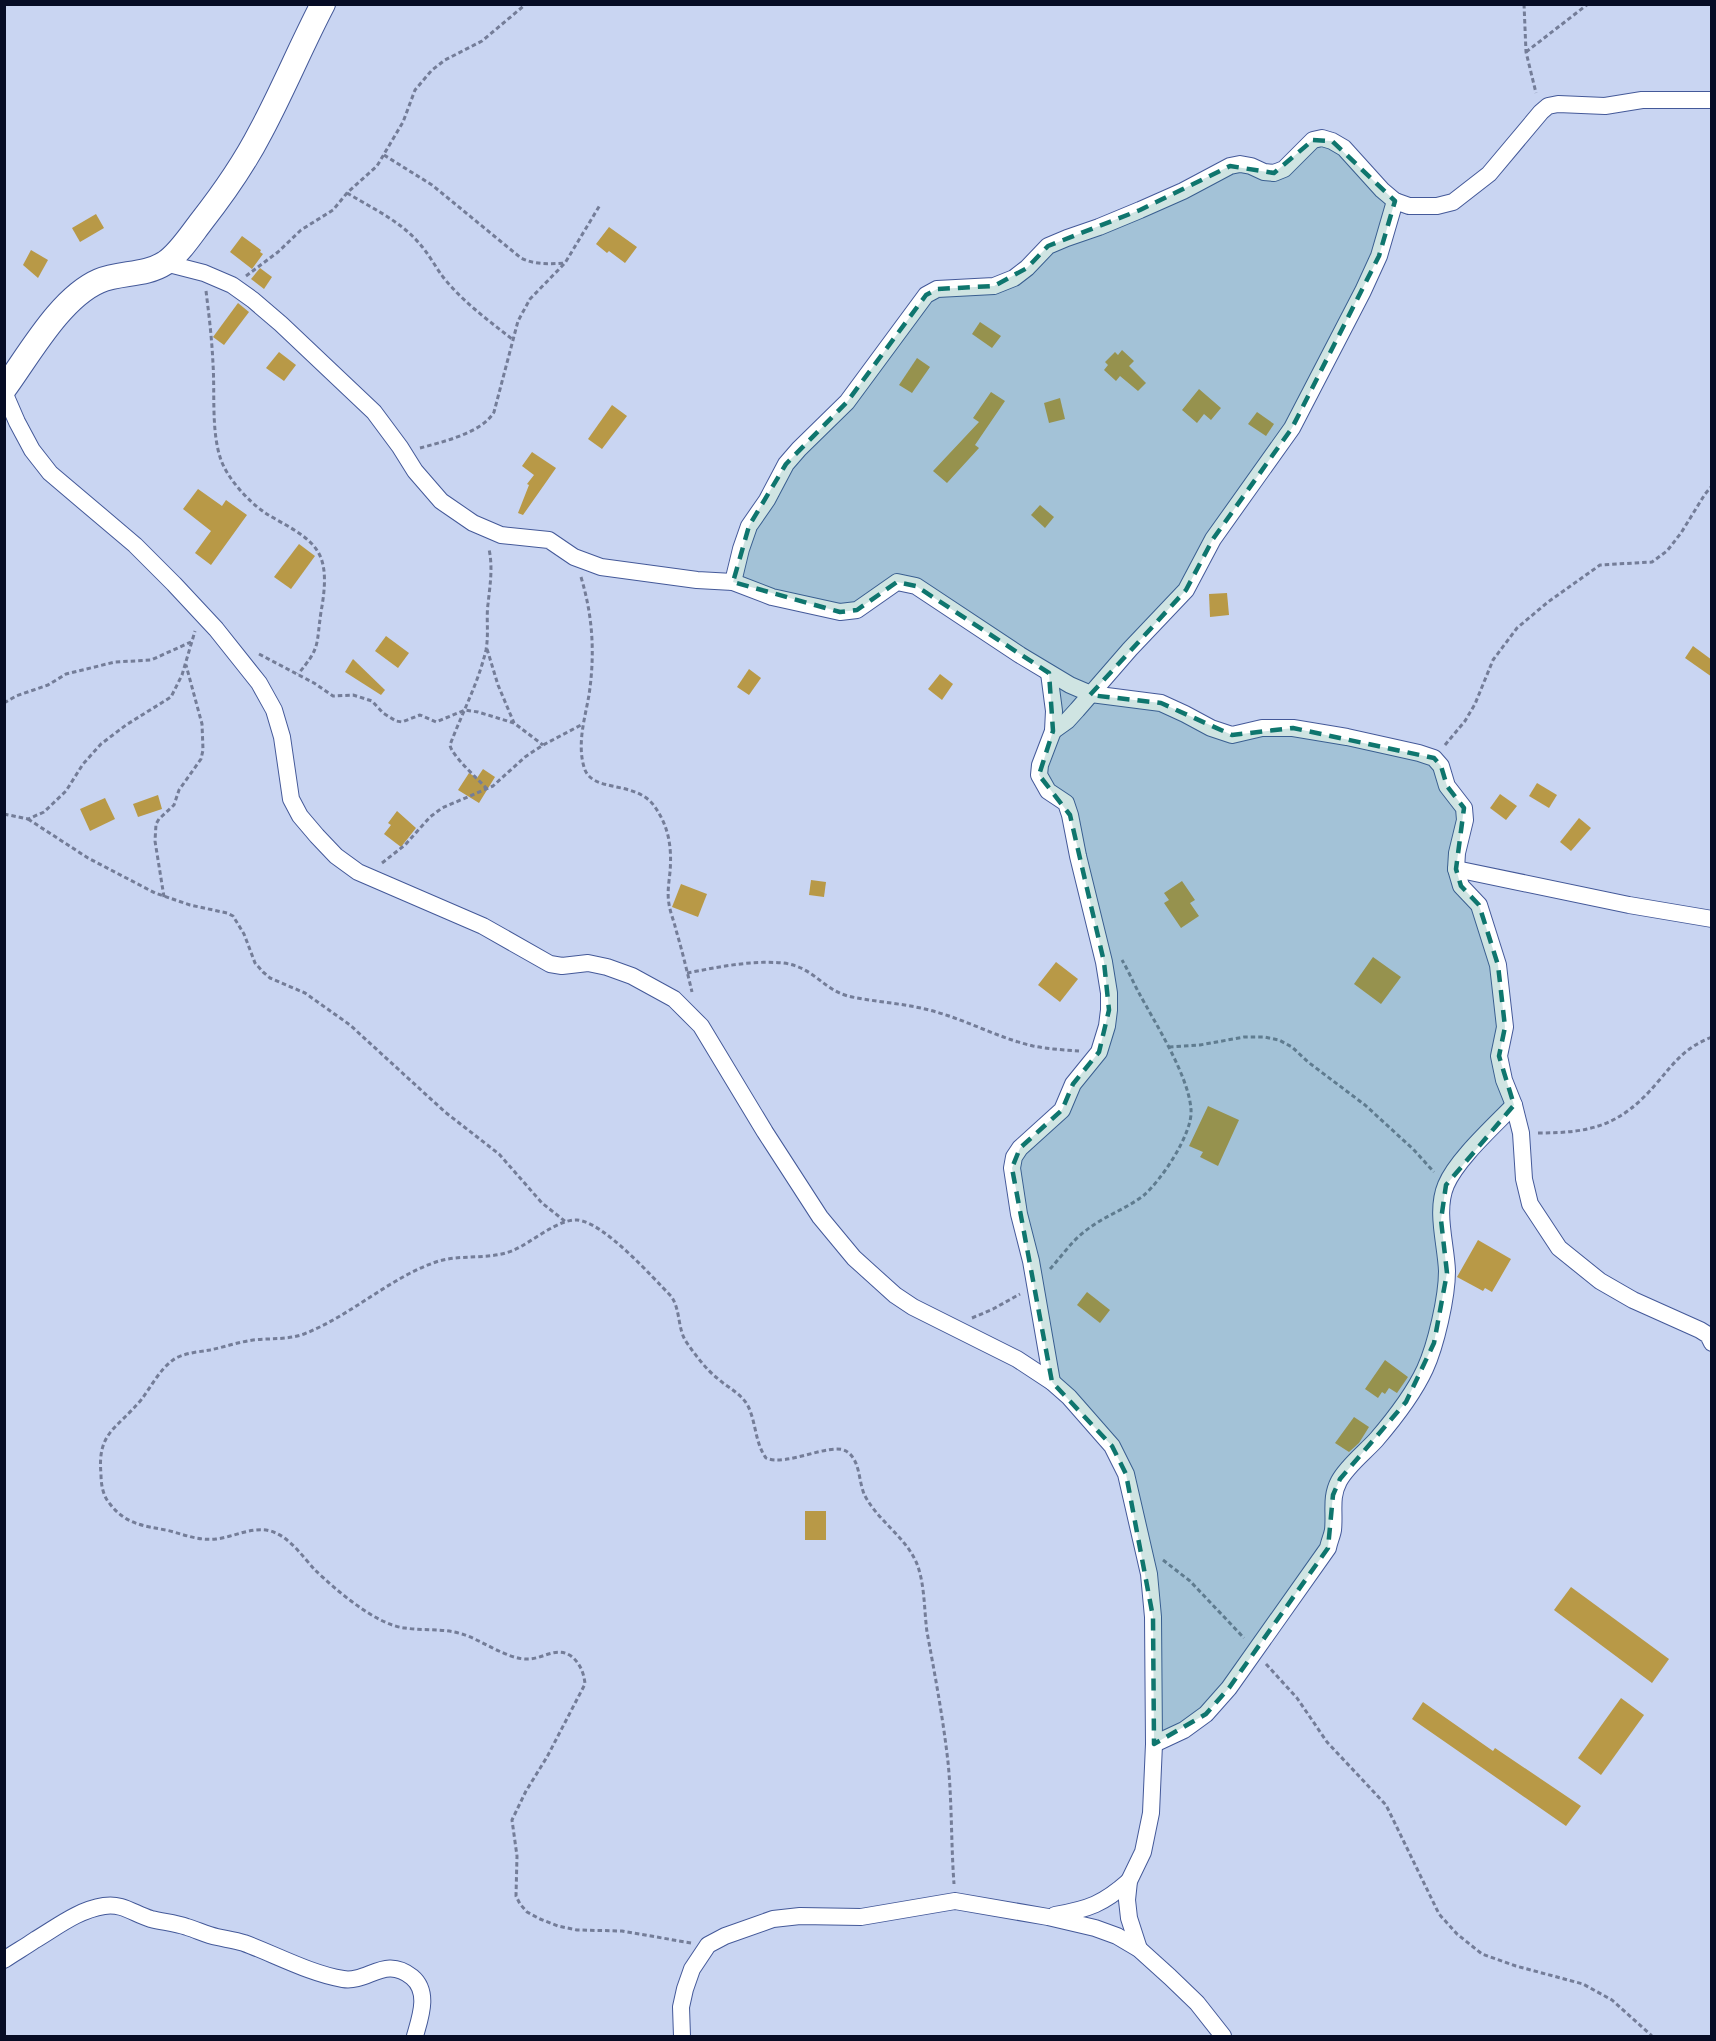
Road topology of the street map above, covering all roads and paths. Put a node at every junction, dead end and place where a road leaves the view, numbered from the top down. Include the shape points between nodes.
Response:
1 (323, 4) edge
2 (526, 4) edge
3 (1524, 4) edge
4 (1588, 4) edge
5 (1526, 52) junction
6 (1712, 100) edge
7 (1541, 112) junction
8 (384, 155) junction
9 (347, 193) junction
10 (1395, 201) junction
11 (600, 205) dead end
12 (165, 263) junction
13 (566, 263) junction
14 (204, 273) junction
15 (232, 285) junction
16 (513, 340) junction
17 (4, 390) edge
18 (400, 447) junction
19 (1712, 486) edge
20 (483, 527) junction
21 (574, 557) junction
22 (733, 582) junction
23 (201, 613) junction
24 (192, 641) junction
25 (486, 648) junction
26 (254, 651) dead end
27 (185, 663) junction
28 (1049, 673) junction
29 (298, 674) junction
30 (1091, 694) junction
31 (4, 703) edge
32 (465, 710) junction
33 (514, 723) junction
34 (583, 724) junction
35 (1053, 731) junction
36 (543, 745) junction
37 (1434, 758) junction
38 (487, 789) junction
39 (4, 814) edge
40 (28, 819) junction
41 (1456, 869) junction
42 (368, 877) junction
43 (164, 897) junction
44 (1712, 919) edge
45 (1119, 955) dead end
46 (687, 972) junction
47 (701, 1026) junction
48 (1712, 1037) edge
49 (1169, 1047) junction
50 (1099, 1052) junction
51 (1514, 1105) junction
52 (1521, 1134) junction
53 (1446, 1185) junction
54 (566, 1222) junction
55 (1036, 1284) junction
56 (968, 1318) dead end
57 (1712, 1342) edge
58 (1052, 1382) junction
59 (1141, 1539) junction
60 (1256, 1653) junction
61 (1154, 1744) junction
62 (1129, 1881) junction
63 (955, 1901) junction
64 (1048, 1917) junction
65 (708, 1945) junction
66 (1139, 1948) junction
67 (4, 1960) edge
68 (415, 2037) edge
69 (682, 2037) edge
70 (1223, 2037) edge
71 (1652, 2037) edge

1 - 12 street via 239,170
2 - 8 path via 482,41 445,60 422,81
3 - 5 path
4 - 5 path
5 - 7 path
6 - 7 street via 1642,100 1605,106 1557,104
7 - 10 street via 1490,174 1453,202 1423,207
8 - 9 path
8 - 13 path via 432,186 521,258 539,264
9 - 15 path via 326,215
9 - 16 path via 406,230 464,301
10 - 22 street via 1344,148 1322,138 1313,140 1284,169 1274,173 1251,165 1230,166 1140,210 1048,246 1028,268 994,286 937,289 926,295 847,402 786,464 749,526
10 - 30 street via 1379,256 1292,428 1213,539 1186,591
11 - 13 path
12 - 14 street
12 - 17 street via 89,285 51,324
13 - 16 path via 530,299
14 - 15 street
14 - 29 path via 221,460 249,500 315,547 324,567 318,645
15 - 18 street via 281,324 374,412
16 - 18 path via 490,420 418,449
17 - 23 street via 32,450 50,473 135,545
18 - 20 street via 441,501
19 - 37 path via 1682,534 1652,562 1600,565 1518,628 1493,660 1465,721
20 - 21 street via 501,535 549,540
20 - 25 path via 492,563
21 - 22 street via 601,567
21 - 34 path via 593,637
22 - 28 street via 772,597 840,612 857,610 897,582 916,586
23 - 24 path
23 - 42 street via 260,683 282,737 291,799 300,816 336,856
24 - 27 path
24 - 31 path via 151,660 115,662 66,674
25 - 32 path
25 - 33 path
26 - 29 path
27 - 40 path via 171,697 101,744 54,804
27 - 43 path via 202,724 203,750 174,804 156,824
28 - 30 street
28 - 35 street
29 - 32 path via 333,696 353,695 372,702 396,721 420,715 436,722
30 - 35 street
30 - 37 street via 1161,703 1232,735 1262,728 1293,728
32 - 33 path
32 - 38 path via 450,750
33 - 36 path
34 - 36 path
34 - 46 path via 582,758 588,777 642,794 657,809 669,837 669,903
35 - 50 street via 1039,775 1048,791 1066,803 1104,962 1109,1010
36 - 38 path
37 - 41 street via 1447,786 1464,808
38 - 42 path via 442,807
39 - 40 path
40 - 43 path via 88,858
41 - 44 street
41 - 51 street via 1461,886 1479,905 1498,965 1505,1027 1499,1056
42 - 47 street via 483,926 550,964 588,963 632,976 675,999
43 - 54 path via 233,916 263,972 305,993 350,1025 445,1112 499,1154 542,1203
45 - 49 path
46 - 47 path
46 - 50 path via 756,962 783,963 801,967 846,995 929,1010 1034,1046
47 - 58 street via 820,1217 854,1257 912,1308 1017,1359
48 - 52 path via 1684,1052 1626,1113 1573,1133
49 - 53 path via 1244,1037 1279,1040 1365,1105
49 - 55 path via 1192,1112 1167,1170 1144,1194 1083,1232
50 - 55 street via 1074,1084 1062,1110 1014,1157 1014,1189
51 - 52 street
51 - 53 street via 1469,1153
52 - 57 street via 1530,1204 1559,1248 1600,1281 1700,1330
53 - 60 street via 1441,1220 1447,1273 1434,1343 1425,1368 1377,1439 1340,1479 1333,1495 1333,1530 1328,1548
54 - 63 path via 586,1222 596,1228 671,1296 685,1340 717,1379 747,1404 766,1458 778,1460 841,1449 848,1452 858,1469 865,1495 910,1551 921,1577 940,1699 948,1762
54 - 65 path via 503,1254 453,1258 416,1270 303,1334 194,1352 170,1361 130,1413 104,1439 99,1462 102,1486 107,1502 116,1511 147,1528 202,1540 268,1530 282,1537 332,1585 389,1624 404,1629 443,1629 516,1658 561,1652 570,1656 584,1674 585,1684 514,1813 516,1896 527,1912 558,1926 622,1931
55 - 56 path via 993,1309
55 - 58 street
58 - 59 street via 1112,1446 1126,1474
59 - 60 path via 1190,1581
59 - 61 street via 1154,1617
60 - 61 street via 1206,1714
60 - 71 path via 1297,1698 1327,1742 1386,1805 1439,1914 1456,1934 1482,1954 1583,1984 1612,2000
61 - 62 street via 1148,1833
62 - 64 street via 1091,1908
62 - 66 street via 1129,1918
63 - 64 street
63 - 65 street via 861,1917 773,1919
64 - 66 street via 1095,1928
65 - 69 street via 698,1957 684,1989
66 - 70 street via 1197,2003
67 - 68 street via 74,1916 117,1905 343,1979 380,1969 404,1971 420,1988 422,2013

